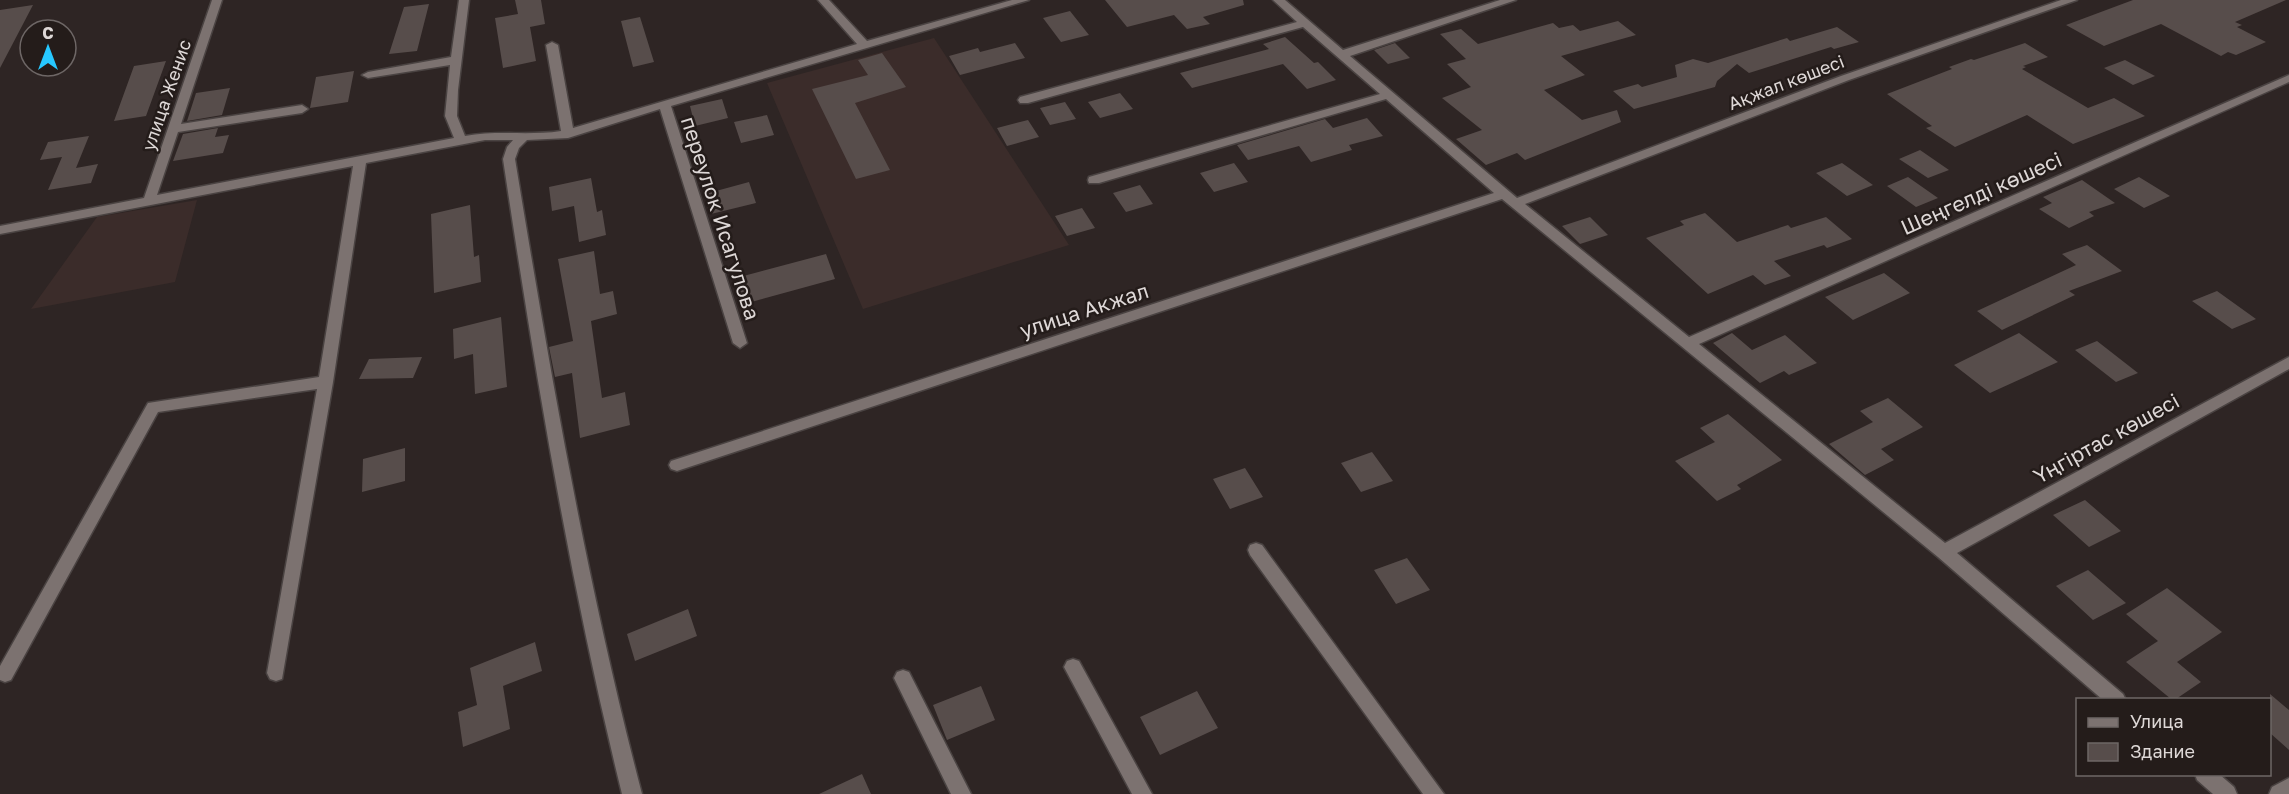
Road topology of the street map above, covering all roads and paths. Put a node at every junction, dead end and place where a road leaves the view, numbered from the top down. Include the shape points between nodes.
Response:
1 (217, 0) edge
2 (464, 0) edge
3 (823, 0) edge
4 (1024, 0) edge
5 (1511, 0) edge
6 (2072, 0) edge
7 (1283, 1) edge
8 (1305, 23) junction
9 (552, 45) dead end
10 (865, 46) junction
11 (1343, 54) junction
12 (456, 60) junction
13 (368, 75) dead end
14 (2289, 78) edge
15 (1388, 95) junction
16 (1024, 100) dead end
17 (664, 106) junction
18 (302, 109) dead end
19 (173, 129) junction
20 (568, 135) junction
21 (524, 137) junction
22 (461, 141) junction
23 (360, 162) junction
24 (1094, 180) dead end
25 (1510, 199) junction
26 (149, 201) junction
27 (0, 230) edge
28 (740, 343) dead end
29 (1688, 343) junction
30 (2289, 362) edge
31 (326, 382) junction
32 (677, 465) dead end
33 (1256, 550) dead end
34 (1944, 552) junction
35 (1073, 667) dead end
36 (276, 673) dead end
37 (5, 674) dead end
38 (903, 678) dead end
39 (2116, 698) edge
40 (2206, 776) edge
41 (2289, 787) edge
42 (632, 794) edge
43 (961, 794) edge
44 (1142, 794) edge
45 (1434, 794) edge
46 (2227, 794) edge
47 (2279, 794) edge

1 - 19 street, улица Женис
2 - 12 street
3 - 10 street
4 - 10 street
5 - 11 street
6 - 25 street, Ақжал көшесі
7 - 8 street
8 - 11 street
8 - 16 street
9 - 20 street
10 - 17 street
11 - 15 street
12 - 13 street
12 - 22 street via 451,116
14 - 29 street, Шеңгелді көшесі
15 - 24 street
15 - 25 street
17 - 20 street
17 - 28 street, переулок Исагулова
18 - 19 street
19 - 26 street, улица Женис
20 - 21 street
21 - 22 street via 485,136
21 - 42 street via 513,147 509,159 549,417 608,706
22 - 23 street
23 - 26 street
23 - 31 street
25 - 29 street
25 - 32 street, улица Акжал
26 - 27 street
29 - 34 street
30 - 34 street, Үңгіртас көшесі
31 - 36 street
31 - 37 street via 153,407
33 - 45 street
34 - 39 street
35 - 44 street
38 - 43 street
40 - 46 street
41 - 47 street

